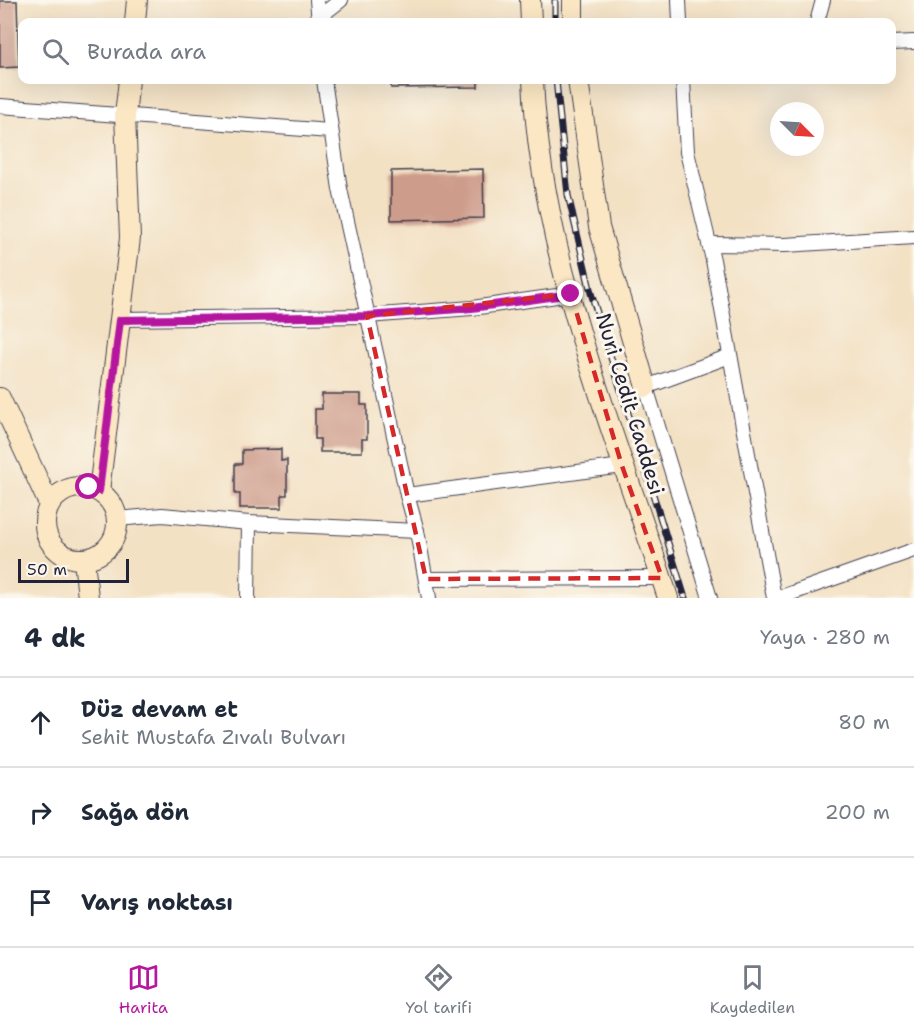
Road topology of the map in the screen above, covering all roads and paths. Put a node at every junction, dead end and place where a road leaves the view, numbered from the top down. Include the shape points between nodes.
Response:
1 (137, 0) edge
2 (317, 0) edge
3 (341, 0) edge
4 (530, 0) edge
5 (573, 0) edge
6 (680, 0) edge
7 (823, 0) edge
8 (135, 18) edge
9 (318, 18) edge
10 (320, 18) edge
11 (531, 18) edge
12 (573, 18) edge
13 (680, 18) edge
14 (819, 18) edge
15 (914, 42) edge
16 (896, 43) edge
17 (129, 84) edge
18 (324, 84) edge
19 (533, 84) edge
20 (579, 84) edge
21 (683, 84) edge
22 (0, 106) edge
23 (125, 115) junction
24 (330, 130) junction
25 (914, 237) edge
26 (710, 244) junction
27 (571, 294) junction
28 (367, 316) junction
29 (120, 320) junction
30 (730, 356) junction
31 (646, 387) junction
32 (0, 398) edge
33 (622, 466) junction
34 (99, 491) junction
35 (407, 495) junction
36 (49, 504) junction
37 (117, 519) junction
38 (249, 523) junction
39 (417, 531) junction
40 (914, 550) edge
41 (84, 559) junction
42 (662, 578) junction
43 (426, 579) junction
44 (88, 598) edge
45 (248, 598) edge
46 (429, 598) edge
47 (668, 598) edge
48 (710, 598) edge
49 (776, 598) edge

1 - 8 street
2 - 9 street
3 - 10 street
4 - 11 street
5 - 12 street
6 - 13 street
7 - 14 street
15 - 16 street
17 - 23 street
18 - 24 street
19 - 27 street, Nuri Cedit Caddesi via 540,160
20 - 31 street, Nuri Cedit Caddesi via 599,227
21 - 26 street via 687,152
22 - 23 street
23 - 24 street
23 - 29 street via 130,238
24 - 28 street
25 - 26 street via 785,245
26 - 30 street
27 - 28 street via 472,308
27 - 33 street, Nuri Cedit Caddesi
28 - 29 street
28 - 35 street
29 - 34 street
30 - 31 street
30 - 49 street
31 - 48 street
32 - 36 street
33 - 35 street
33 - 42 street, Nuri Cedit Caddesi
34 - 36 street via 77,486 66,489
34 - 37 street via 114,508
35 - 39 street
36 - 41 street via 45,526 53,547 72,558
37 - 38 street via 162,515
37 - 41 street via 116,531 105,550
38 - 39 street
38 - 45 street
39 - 43 street
40 - 49 street
41 - 44 street
42 - 43 street
42 - 47 street, Nuri Cedit Caddesi
43 - 46 street

